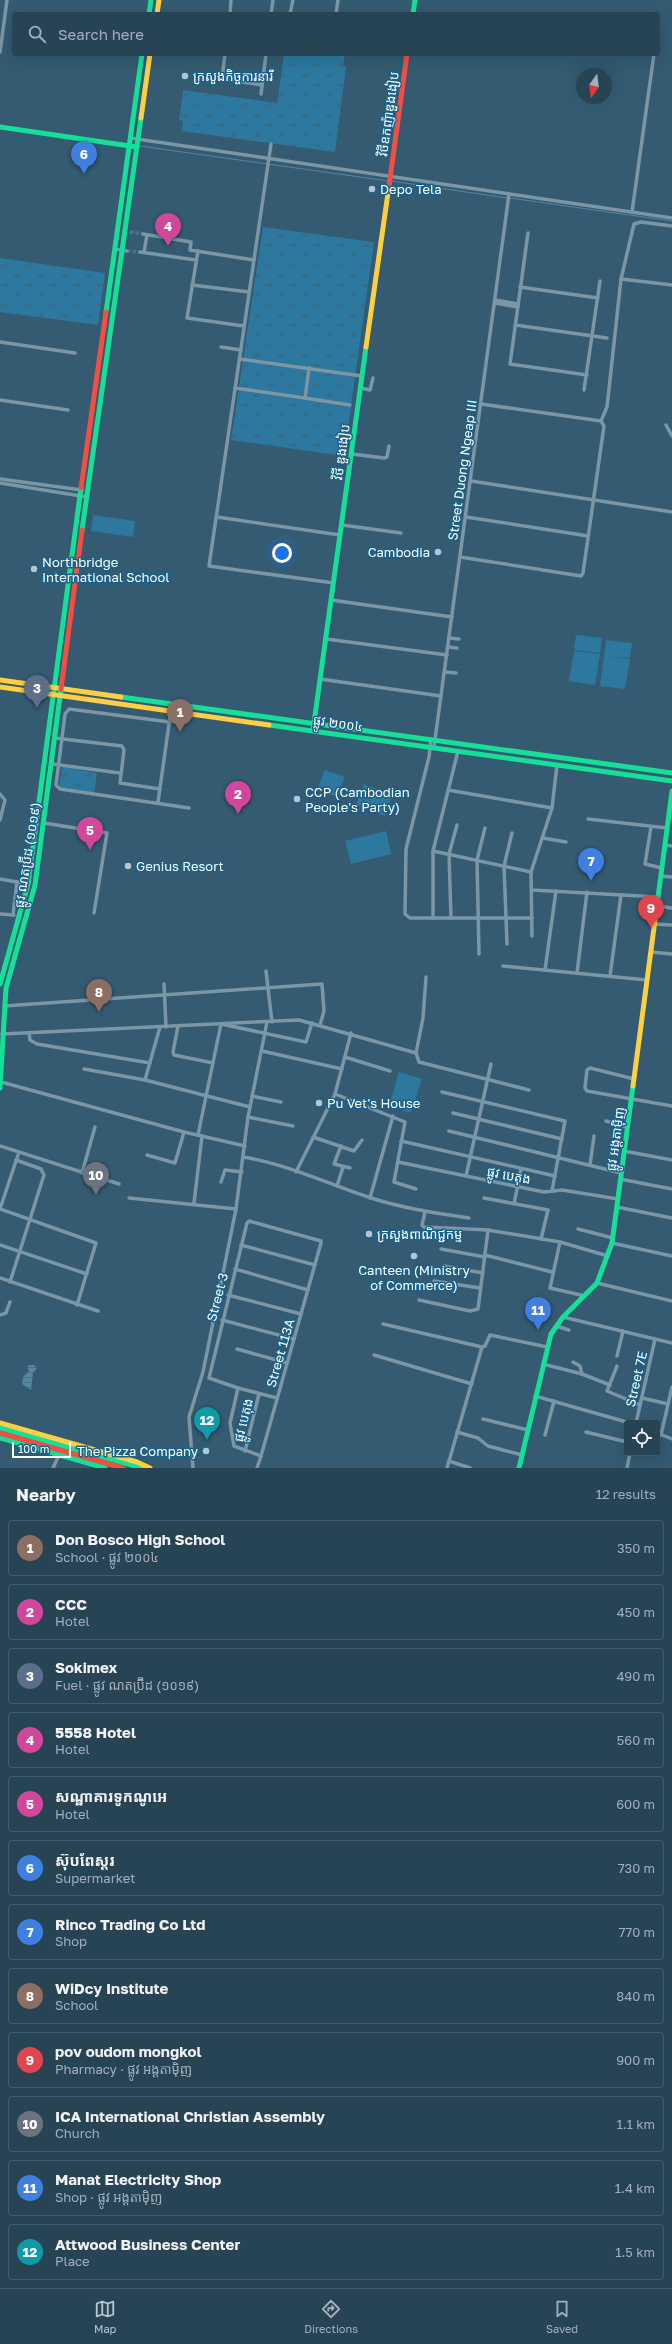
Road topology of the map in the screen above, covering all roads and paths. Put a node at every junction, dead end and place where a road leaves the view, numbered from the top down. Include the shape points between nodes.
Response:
1 (8, 0) edge
2 (151, 0) edge
3 (159, 0) edge
4 (231, 0) edge
5 (273, 0) edge
6 (292, 0) edge
7 (335, 0) edge
8 (338, 0) edge
9 (414, 0) edge
10 (149, 12) edge
11 (157, 12) edge
12 (230, 12) edge
13 (271, 12) edge
14 (290, 12) edge
15 (336, 12) edge
16 (413, 12) edge
17 (0, 52) edge
18 (142, 56) edge
19 (150, 56) edge
20 (225, 56) edge
21 (266, 56) edge
22 (407, 56) edge
23 (654, 56) edge
24 (262, 85) junction
25 (261, 94) dead end
26 (0, 127) edge
27 (130, 138) junction
28 (138, 139) junction
29 (271, 144) dead end
30 (129, 146) junction
31 (137, 147) junction
32 (269, 158) junction
33 (390, 178) junction
34 (509, 195) junction
35 (632, 212) junction
36 (672, 218) edge
37 (672, 226) edge
38 (528, 233) dead end
39 (115, 249) junction
40 (124, 250) junction
41 (190, 250) junction
42 (198, 251) junction
43 (189, 259) junction
44 (196, 260) junction
45 (254, 260) junction
46 (621, 279) junction
47 (600, 281) dead end
48 (192, 285) junction
49 (672, 285) edge
50 (520, 287) junction
51 (249, 292) junction
52 (598, 298) junction
53 (495, 302) junction
54 (518, 305) junction
55 (515, 325) junction
56 (244, 326) junction
57 (592, 336) junction
58 (607, 338) dead end
59 (0, 342) edge
60 (221, 347) dead end
61 (241, 350) junction
62 (75, 353) dead end
63 (240, 359) junction
64 (309, 368) junction
65 (587, 375) junction
66 (362, 376) junction
67 (373, 378) dead end
68 (235, 388) junction
69 (361, 388) junction
70 (584, 390) dead end
71 (305, 398) junction
72 (0, 400) edge
73 (481, 404) junction
74 (350, 405) dead end
75 (68, 410) dead end
76 (601, 421) junction
77 (666, 425) dead end
78 (672, 436) edge
79 (389, 446) dead end
80 (352, 454) junction
81 (0, 479) edge
82 (471, 481) junction
83 (0, 483) edge
84 (80, 493) junction
85 (87, 494) junction
86 (593, 500) junction
87 (672, 512) edge
88 (216, 517) junction
89 (466, 517) junction
90 (342, 525) junction
91 (401, 533) dead end
92 (340, 535) junction
93 (588, 536) junction
94 (460, 557) junction
95 (334, 583) junction
96 (331, 600) junction
97 (452, 617) junction
98 (449, 638) junction
99 (326, 639) junction
100 (459, 639) dead end
101 (448, 647) junction
102 (457, 648) dead end
103 (447, 655) junction
104 (445, 672) junction
105 (456, 674) dead end
106 (320, 679) junction
107 (0, 680) edge
108 (0, 687) edge
109 (55, 687) junction
110 (62, 688) junction
111 (54, 694) junction
112 (61, 695) junction
113 (441, 696) junction
114 (172, 703) junction
115 (171, 710) junction
116 (170, 722) junction
117 (314, 723) junction
118 (313, 730) junction
119 (55, 738) junction
120 (62, 739) junction
121 (433, 740) junction
122 (432, 747) junction
123 (458, 751) junction
124 (52, 764) junction
125 (557, 764) junction
126 (59, 765) junction
127 (120, 773) junction
128 (672, 773) edge
129 (672, 781) edge
130 (160, 790) junction
131 (448, 790) junction
132 (672, 791) edge
133 (0, 794) edge
134 (158, 802) junction
135 (189, 808) dead end
136 (552, 808) junction
137 (588, 819) dead end
138 (0, 820) edge
139 (44, 823) junction
140 (457, 825) dead end
141 (651, 827) junction
142 (485, 828) dead end
143 (667, 828) junction
144 (512, 833) dead end
145 (543, 838) junction
146 (566, 842) dead end
147 (665, 845) junction
148 (672, 846) edge
149 (433, 851) junction
150 (450, 854) junction
151 (477, 860) junction
152 (504, 866) junction
153 (662, 868) junction
154 (531, 872) junction
155 (661, 876) junction
156 (672, 877) edge
157 (0, 879) edge
158 (17, 882) junction
159 (28, 884) junction
160 (532, 890) junction
161 (556, 891) junction
162 (587, 892) junction
163 (621, 895) junction
164 (658, 898) junction
165 (657, 906) junction
166 (672, 908) edge
167 (94, 913) dead end
168 (0, 914) edge
169 (13, 915) junction
170 (21, 917) junction
171 (433, 918) junction
172 (451, 918) junction
173 (478, 918) junction
174 (506, 918) junction
175 (532, 918) junction
176 (654, 924) junction
177 (672, 925) edge
178 (532, 936) dead end
179 (507, 944) dead end
180 (651, 952) junction
181 (479, 954) dead end
182 (672, 954) edge
183 (3, 959) edge
184 (12, 961) junction
185 (503, 966) dead end
186 (545, 970) junction
187 (266, 971) dead end
188 (577, 973) junction
189 (610, 976) junction
190 (426, 978) dead end
191 (647, 980) junction
192 (0, 984) edge
193 (164, 984) dead end
194 (268, 988) junction
195 (165, 995) junction
196 (4, 1006) junction
197 (269, 1022) junction
198 (312, 1023) junction
199 (221, 1024) junction
200 (320, 1025) junction
201 (178, 1026) junction
202 (160, 1027) junction
203 (166, 1027) junction
204 (30, 1033) junction
205 (351, 1033) junction
206 (2, 1034) junction
207 (265, 1034) junction
208 (262, 1051) junction
209 (416, 1053) junction
210 (345, 1057) junction
211 (213, 1063) junction
212 (150, 1064) junction
213 (490, 1064) dead end
214 (342, 1069) junction
215 (84, 1070) dead end
216 (390, 1071) dead end
217 (634, 1079) junction
218 (145, 1080) junction
219 (487, 1080) junction
220 (1, 1082) junction
221 (0, 1088) edge
222 (529, 1090) dead end
223 (442, 1092) dead end
224 (335, 1094) junction
225 (207, 1096) junction
226 (252, 1096) junction
227 (631, 1099) junction
228 (483, 1100) junction
229 (281, 1102) dead end
230 (672, 1106) edge
231 (250, 1107) junction
232 (453, 1113) dead end
233 (393, 1116) junction
234 (248, 1117) junction
235 (479, 1119) junction
236 (606, 1121) dead end
237 (292, 1126) dead end
238 (94, 1127) dead end
239 (627, 1127) junction
240 (449, 1131) dead end
241 (184, 1132) junction
242 (200, 1136) junction
243 (594, 1136) dead end
244 (312, 1137) junction
245 (474, 1138) junction
246 (562, 1139) junction
247 (362, 1140) dead end
248 (401, 1141) junction
249 (0, 1146) edge
250 (245, 1146) junction
251 (341, 1146) junction
252 (624, 1151) junction
253 (18, 1153) junction
254 (147, 1155) dead end
255 (243, 1157) junction
256 (470, 1157) junction
257 (558, 1157) junction
258 (16, 1160) junction
259 (672, 1160) edge
260 (398, 1162) junction
261 (590, 1165) junction
262 (343, 1167) junction
263 (350, 1168) dead end
264 (521, 1169) junction
265 (242, 1172) junction
266 (296, 1172) junction
267 (82, 1173) junction
268 (466, 1176) junction
269 (555, 1176) junction
270 (621, 1176) junction
271 (221, 1182) dead end
272 (119, 1184) dead end
273 (337, 1186) junction
274 (518, 1187) junction
275 (416, 1189) dead end
276 (672, 1189) edge
277 (552, 1191) junction
278 (129, 1198) dead end
279 (370, 1198) junction
280 (484, 1198) dead end
281 (618, 1199) junction
282 (194, 1203) junction
283 (514, 1204) junction
284 (617, 1207) junction
285 (0, 1209) edge
286 (236, 1209) junction
287 (425, 1212) junction
288 (469, 1218) dead end
289 (672, 1218) edge
290 (30, 1220) junction
291 (248, 1222) joint
292 (578, 1229) dead end
293 (488, 1230) junction
294 (541, 1239) junction
295 (612, 1240) junction
296 (560, 1242) junction
297 (0, 1245) edge
298 (241, 1245) junction
299 (441, 1250) dead end
300 (20, 1251) junction
301 (485, 1256) junction
302 (608, 1256) junction
303 (672, 1256) edge
304 (315, 1265) junction
305 (444, 1266) dead end
306 (235, 1269) junction
307 (552, 1272) junction
308 (483, 1273) junction
309 (87, 1274) junction
310 (0, 1278) edge
311 (434, 1281) dead end
312 (10, 1282) junction
313 (597, 1283) junction
314 (480, 1288) junction
315 (308, 1290) junction
316 (228, 1295) junction
317 (585, 1296) junction
318 (419, 1300) dead end
319 (672, 1301) edge
320 (10, 1302) dead end
321 (77, 1305) junction
322 (98, 1311) dead end
323 (301, 1314) junction
324 (0, 1315) edge
325 (563, 1316) junction
326 (222, 1320) junction
327 (383, 1324) dead end
328 (556, 1326) junction
329 (569, 1330) dead end
330 (622, 1331) junction
331 (294, 1339) junction
332 (655, 1339) junction
333 (672, 1343) edge
334 (482, 1347) junction
335 (547, 1347) junction
336 (237, 1349) dead end
337 (374, 1355) dead end
338 (617, 1356) dead end
339 (573, 1362) dead end
340 (287, 1363) junction
341 (543, 1364) junction
342 (617, 1366) dead end
343 (582, 1374) junction
344 (472, 1384) junction
345 (610, 1385) junction
346 (672, 1387) edge
347 (238, 1388) junction
348 (259, 1394) junction
349 (536, 1396) junction
350 (277, 1398) junction
351 (642, 1398) junction
352 (554, 1402) junction
353 (668, 1404) junction
354 (640, 1405) junction
355 (484, 1420) dead end
356 (637, 1420) edge
357 (624, 1421) edge
358 (0, 1423) edge
359 (0, 1428) edge
360 (528, 1430) junction
361 (660, 1431) edge
362 (457, 1432) junction
363 (586, 1432) dead end
364 (0, 1433) edge
365 (660, 1434) edge
366 (545, 1435) dead end
367 (0, 1438) edge
368 (672, 1438) edge
369 (624, 1441) edge
370 (67, 1450) junction
371 (245, 1451) junction
372 (59, 1455) junction
373 (522, 1455) junction
374 (261, 1456) junction
375 (629, 1456) edge
376 (449, 1461) junction
377 (53, 1468) edge
378 (102, 1468) edge
379 (123, 1468) edge
380 (142, 1468) edge
381 (150, 1468) edge
382 (193, 1468) edge
383 (257, 1468) edge
384 (446, 1468) edge
385 (470, 1468) edge
386 (519, 1468) edge
387 (627, 1468) edge

1 - 17 street
2 - 10 main road
3 - 11 main road
4 - 12 street
5 - 13 street
6 - 14 street
7 - 8 street
8 - 15 street
9 - 16 main road
18 - 27 main road, ផ្លូវ ណតប្រ៊ីដ (១០១៩)
19 - 28 main road, ផ្លូវ ណតប្រ៊ីដ (១០១៩)
20 - 24 street via 222,79
21 - 24 street
22 - 33 main road, វិថីឧកញ៉ាឌួងងៀប
23 - 35 street
24 - 25 street
26 - 30 main road
27 - 28 street
27 - 30 main road, ផ្លូវ ណតប្រ៊ីដ (១០១៩)
28 - 31 main road, ផ្លូវ ណតប្រ៊ីដ (១០១៩)
28 - 32 street
29 - 32 street
30 - 31 main road
30 - 39 main road, ផ្លូវ ណតប្រ៊ីដ (១០១៩)
31 - 40 main road, ផ្លូវ ណតប្រ៊ីដ (១០១៩)
32 - 33 street
32 - 45 street
33 - 34 street
33 - 66 main road, វិថី ឌួងងៀប
34 - 35 street
34 - 53 street, Street Duong Ngeap III
35 - 36 street
37 - 46 street via 641,222 634,224
38 - 50 street
39 - 40 street
39 - 84 main road, ផ្លូវ ណតប្រ៊ីដ (១០១៩)
40 - 85 main road, ផ្លូវ ណតប្រ៊ីដ (១០១៩)
41 - 42 street
41 - 43 street
41 - 43 street via 191,242 145,234 142,252
42 - 44 street
42 - 45 street
43 - 44 street
44 - 48 street
45 - 51 street
46 - 49 street
46 - 76 street via 607,407
47 - 52 street
48 - 51 street
48 - 56 street via 188,318
50 - 52 street
50 - 54 street
51 - 56 street
52 - 57 street
53 - 54 street
53 - 73 street, Street Duong Ngeap III
54 - 55 street
55 - 57 street
55 - 65 street via 510,364
56 - 61 street
57 - 58 street
57 - 65 street
59 - 62 street
60 - 61 street
61 - 63 street
63 - 64 street
63 - 68 street
64 - 66 street
64 - 71 street
65 - 70 street
66 - 69 main road, វិថី ឌួងងៀប
67 - 69 street via 370,390
68 - 71 street
68 - 88 street
69 - 80 main road, វិថី ឌួងងៀប
71 - 74 street
72 - 75 street
73 - 76 street
73 - 82 street, Street Duong Ngeap III
76 - 86 street via 604,426
77 - 78 street
79 - 80 street via 387,457 384,458
80 - 90 main road, វិថី ឌួងងៀប
81 - 84 street
82 - 86 street
82 - 89 street, Street Duong Ngeap III
83 - 84 street
84 - 85 street
84 - 109 main road, ផ្លូវ ណតប្រ៊ីដ (១០១៩)
85 - 110 main road, ផ្លូវ ណតប្រ៊ីដ (១០១៩)
86 - 87 street
86 - 93 street
88 - 92 street
88 - 95 street via 210,566
89 - 93 street
89 - 94 street, Street Duong Ngeap III
90 - 91 street
90 - 92 main road, វិថី ឌួងងៀប
92 - 95 main road, វិថី ឌួងងៀប
93 - 94 street via 581,576
94 - 97 street, Street Duong Ngeap III
95 - 96 main road, វិថី ឌួងងៀប
96 - 97 street
96 - 99 main road, វិថី ឌួងងៀប
97 - 98 street, Street Duong Ngeap III
98 - 100 street
98 - 101 street, Street Duong Ngeap III
99 - 103 street
99 - 106 main road, វិថី ឌួងងៀប
101 - 102 street
101 - 103 street, Street Duong Ngeap III
103 - 104 street, Street Duong Ngeap III
104 - 105 street
104 - 113 street, Street Duong Ngeap III
106 - 113 street
106 - 117 main road, វិថី ឌួងងៀប
107 - 109 main road, ផ្លូវ ២០០៤
108 - 111 main road, ផ្លូវ ២០០៤
109 - 110 main road, ផ្លូវ ២០០៤
109 - 111 main road, ផ្លូវ ណតប្រ៊ីដ (១០១៩)
110 - 112 main road, ផ្លូវ ណតប្រ៊ីដ (១០១៩)
110 - 114 main road, ផ្លូវ ២០០៤
111 - 112 main road, ផ្លូវ ២០០៤
111 - 159 main road, ផ្លូវ ណតប្រ៊ីដ (១០១៩)
112 - 115 main road, ផ្លូវ ២០០៤
112 - 119 main road, ផ្លូវ ណតប្រ៊ីដ (១០១៩)
113 - 121 street, Street Duong Ngeap III
114 - 115 street
114 - 117 main road, ផ្លូវ ២០០៤
115 - 116 street
115 - 118 main road, ផ្លូវ ២០០៤
116 - 120 street via 69,709 65,714
116 - 130 street
117 - 118 main road, វិថី ឌួងងៀប
117 - 121 main road, ផ្លូវ ២០០៤
118 - 122 main road, ផ្លូវ ២០០៤
119 - 120 street
119 - 124 main road, ផ្លូវ ណតប្រ៊ីដ (១០១៩)
120 - 126 street
120 - 127 street via 122,746 124,750
121 - 122 street, Street Duong Ngeap III
121 - 128 main road, ផ្លូវ ២០០៤
122 - 123 main road, ផ្លូវ ២០០៤
122 - 171 street, Street Duong Ngeap III via 406,849 405,912 410,918
123 - 125 main road, ផ្លូវ ២០០៤
123 - 131 street
124 - 126 street
124 - 139 main road, ផ្លូវ ណតប្រ៊ីដ (១០១៩)
125 - 129 main road, ផ្លូវ ២០០៤
125 - 136 street
126 - 127 street
126 - 134 street via 56,785 60,789
127 - 130 street via 119,780 123,784
130 - 134 street
131 - 136 street
131 - 149 street
132 - 143 main road, ផ្លូវ អង្តតាម៉ិញ
133 - 138 street via 5,800
134 - 135 street
136 - 145 street
137 - 141 street
139 - 167 street via 107,833
139 - 184 main road, ផ្លូវ ណតប្រ៊ីដ (១០១៩) via 32,903
140 - 150 street
141 - 143 street
141 - 153 street via 645,864
142 - 151 street
143 - 147 main road, ផ្លូវ អង្តតាម៉ិញ
144 - 152 street
145 - 146 street
145 - 154 street
147 - 148 street
147 - 153 main road, ផ្លូវ អង្តតាម៉ិញ
149 - 150 street
149 - 171 street
150 - 151 street
150 - 172 street
151 - 152 street
151 - 173 street
152 - 154 street
152 - 174 street
153 - 155 main road, ផ្លូវ អង្តតាម៉ិញ
154 - 160 street
155 - 156 street
155 - 164 main road, ផ្លូវ អង្តតាម៉ិញ
157 - 158 street
158 - 159 street
158 - 169 street
159 - 170 main road, ផ្លូវ ណតប្រ៊ីដ (១០១៩)
160 - 161 street
160 - 175 street
161 - 162 street
161 - 186 street
162 - 163 street
162 - 188 street
163 - 164 street
163 - 189 street
164 - 165 main road, ផ្លូវ អង្តតាម៉ិញ
165 - 166 street
165 - 176 main road, ផ្លូវ អង្តតាម៉ិញ
168 - 169 street
169 - 170 street
170 - 183 main road, ផ្លូវ ណតប្រ៊ីដ (១០១៩)
171 - 172 street
172 - 173 street
173 - 174 street
173 - 181 street
174 - 175 street
174 - 179 street
175 - 178 street
176 - 177 street
176 - 180 main road, ផ្លូវ អង្តតាម៉ិញ
180 - 182 street
180 - 191 main road, ផ្លូវ អង្តតាម៉ិញ
183 - 184 main road
183 - 192 main road, ផ្លូវ ណតប្រ៊ីដ (១០១៩)
184 - 196 main road, ផ្លូវ ណតប្រ៊ីដ (១០១៩)
185 - 186 street
186 - 188 street
187 - 194 street
188 - 189 street
189 - 191 street
190 - 209 street via 423,1018
191 - 217 main road, ផ្លូវ អង្តតាម៉ិញ
193 - 195 street
194 - 195 street
194 - 197 street
194 - 200 street via 322,984 324,1011
195 - 196 street
195 - 203 street
196 - 206 main road, ផ្លូវ ណតប្រ៊ីដ (១០១៩)
197 - 198 street via 299,1020
197 - 199 street
197 - 207 street
198 - 200 street
198 - 207 street via 308,1042
199 - 201 street
199 - 207 street
199 - 211 street
200 - 205 street
201 - 203 street
201 - 211 street via 174,1055
202 - 203 street
202 - 204 street
202 - 212 street
204 - 206 street
204 - 212 street via 30,1040 37,1044
205 - 209 street
205 - 210 street
206 - 220 main road, ផ្លូវ ណតប្រ៊ីដ (១០១៩)
207 - 208 street
208 - 214 street
208 - 226 street
209 - 219 street via 420,1062
210 - 214 street
210 - 216 street
211 - 225 street
212 - 218 street
213 - 219 street
214 - 224 street
215 - 218 street
217 - 227 main road, ផ្លូវ អង្តតាម៉ិញ
217 - 227 street via 590,1068 587,1070 586,1090
218 - 225 street
219 - 222 street
219 - 228 street
220 - 221 main road, ផ្លូវ ណតប្រ៊ីដ (១០១៩)
220 - 241 street
223 - 228 street
224 - 233 street
224 - 244 street
225 - 231 street
225 - 242 street
226 - 229 street
226 - 231 street
227 - 230 street
227 - 239 main road, ផ្លូវ អង្តតាម៉ិញ
228 - 235 street
228 - 246 street via 564,1120 566,1122
231 - 234 street
232 - 235 street
233 - 248 street via 405,1122
233 - 279 street
234 - 237 street
234 - 250 street
235 - 245 street
235 - 246 street
236 - 239 street
238 - 267 street
239 - 252 main road, ផ្លូវ អង្តតាម៉ិញ
240 - 245 street
241 - 242 street
241 - 254 street via 175,1163
242 - 250 street
242 - 282 street
243 - 261 street
244 - 251 street
244 - 266 street
245 - 256 street
245 - 257 street
246 - 257 street
247 - 251 street via 354,1151
248 - 256 street
248 - 260 street
249 - 253 street
250 - 255 street
251 - 262 street via 334,1164
252 - 259 street
252 - 270 main road, ផ្លូវ អង្តតាម៉ិញ
253 - 258 street
253 - 267 street
255 - 265 street
255 - 266 street
256 - 264 street
256 - 268 street
257 - 261 street
257 - 269 street
258 - 285 street
258 - 290 street via 44,1172
260 - 268 street, ផ្លូវ បេតុង
260 - 275 street via 394,1183
261 - 270 street
262 - 263 street
262 - 273 street
264 - 269 street
264 - 274 street
265 - 271 street via 225,1170
265 - 286 street
266 - 273 street
267 - 272 street
268 - 274 street, ផ្លូវ បេតុង
269 - 277 street
270 - 276 street
270 - 281 main road, ផ្លូវ អង្តតាម៉ិញ
273 - 279 street
274 - 277 street, ផ្លូវ បេតុង
274 - 283 street
277 - 281 street, ផ្លូវ បេតុង via 562,1190
278 - 282 street
279 - 287 street
280 - 283 street
281 - 284 main road, ផ្លូវ អង្តតាម៉ិញ
282 - 286 street
283 - 294 street via 548,1210
284 - 289 street
284 - 295 main road, ផ្លូវ អង្តតាម៉ិញ
285 - 290 street
286 - 382 street via 203,1372 189,1417
287 - 288 street
287 - 293 street via 422,1225 424,1227
290 - 300 street
290 - 309 street via 96,1243
291 - 298 street, Street 3
291 - 304 street, Street 113A via 319,1240 321,1244
292 - 295 street
293 - 294 street
293 - 301 street
294 - 296 street
295 - 302 main road, ផ្លូវ អង្តតាម៉ិញ
295 - 303 street
296 - 302 street
296 - 307 street
297 - 300 street
298 - 304 street
298 - 306 street, Street 3
299 - 301 street
300 - 309 street
300 - 312 street
301 - 307 street
301 - 308 street
302 - 313 main road, ផ្លូវ អង្តតាម៉ិញ
304 - 315 street, Street 113A
305 - 308 street
306 - 315 street
306 - 316 street, Street 3
307 - 317 street via 550,1288
308 - 314 street
309 - 321 street
310 - 312 street
311 - 314 street
312 - 321 street
313 - 317 main road, ផ្លូវ អង្តតាម៉ិញ
313 - 319 street
314 - 318 street via 478,1309 475,1311
315 - 323 street, Street 113A
316 - 323 street
316 - 326 street, Street 3
317 - 325 main road, ផ្លូវ អង្តតាម៉ិញ
320 - 324 street via 6,1313
321 - 322 street
323 - 331 street, Street 113A
325 - 328 main road, ផ្លូវ អង្តតាម៉ិញ
325 - 330 street
326 - 331 street
326 - 347 street, Street 3 via 208,1378
327 - 334 street
328 - 329 street
328 - 335 main road, ផ្លូវ អង្តតាម៉ិញ
330 - 332 street
330 - 338 street
331 - 340 street, Street 113A
332 - 333 street
332 - 351 street, Street 7E
334 - 335 street via 486,1346 490,1335
334 - 344 street
335 - 341 main road, ផ្លូវ អង្តតាម៉ិញ
336 - 340 street
337 - 344 street
339 - 343 street via 580,1366
340 - 350 street, Street 113A
341 - 343 street
341 - 349 main road, ផ្លូវ អង្តតាម៉ិញ
342 - 345 street
343 - 345 street
344 - 362 street
345 - 354 street via 607,1391
346 - 353 street
347 - 348 street
347 - 371 street via 230,1428 234,1446
348 - 350 street
348 - 371 street, ផ្លូវ បេតុង
349 - 352 street
349 - 360 main road, ផ្លូវ អង្តតាម៉ិញ
350 - 374 street, Street 113A
351 - 353 street
351 - 354 street, Street 7E
352 - 357 street
352 - 366 street
353 - 361 street
354 - 356 street, Street 7E
355 - 360 street
358 - 381 main road via 137,1462
359 - 370 main road
360 - 373 main road, ផ្លូវ អង្តតាម៉ិញ
362 - 373 street via 478,1438 484,1444
362 - 376 street
363 - 369 street
364 - 370 main road
365 - 368 street
367 - 372 main road
370 - 379 main road
370 - 380 main road
371 - 374 street
372 - 377 street
372 - 378 main road
373 - 386 main road, ផ្លូវ អង្តតាម៉ិញ
374 - 383 street, Street 113A
375 - 387 street
376 - 384 street
376 - 385 street

